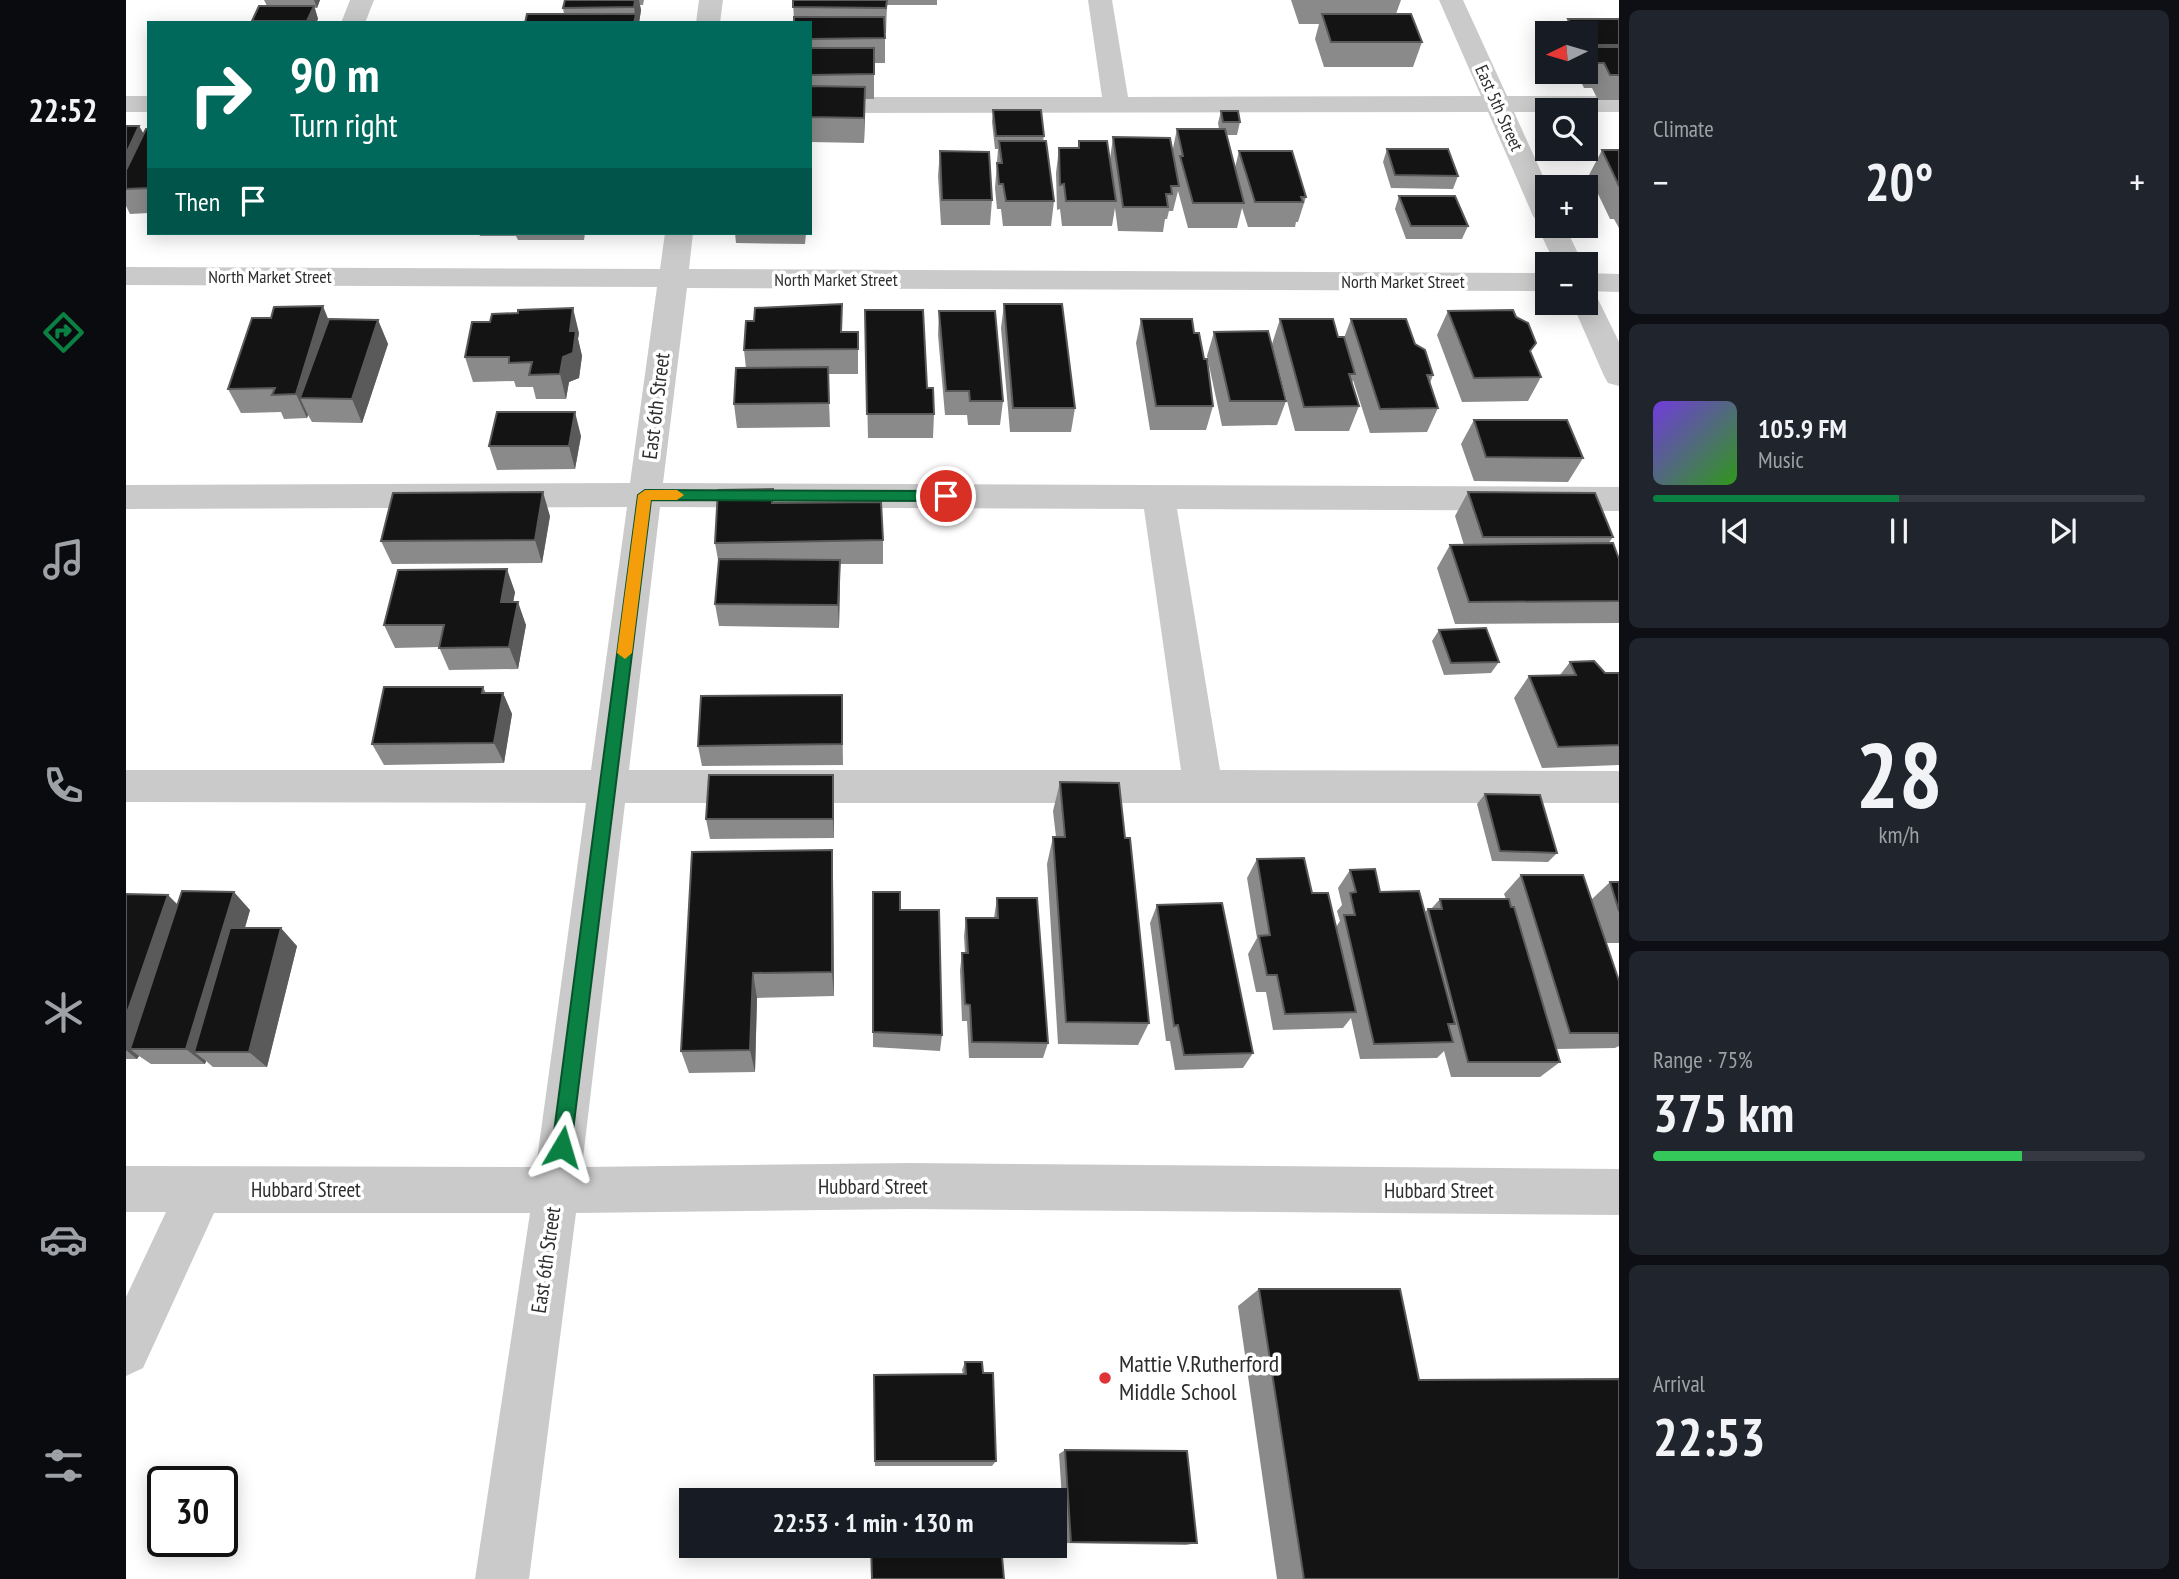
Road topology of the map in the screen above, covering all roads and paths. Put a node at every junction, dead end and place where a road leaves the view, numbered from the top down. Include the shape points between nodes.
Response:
1 (362, 0) edge
2 (711, 0) edge
3 (1100, 0) edge
4 (1451, 0) edge
5 (354, 21) edge
6 (708, 21) edge
7 (1497, 103) junction
8 (126, 104) edge
9 (147, 104) edge
10 (1116, 104) junction
11 (1619, 104) edge
12 (812, 105) edge
13 (1535, 189) edge
14 (679, 235) edge
15 (126, 276) edge
16 (673, 280) junction
17 (1535, 282) edge
18 (1598, 282) edge
19 (1619, 283) edge
20 (1592, 315) edge
21 (1619, 376) edge
22 (645, 495) junction
23 (1159, 497) junction
24 (1619, 499) edge
25 (128, 503) edge
26 (126, 786) edge
27 (607, 786) junction
28 (1203, 787) junction
29 (1619, 787) edge
30 (126, 1189) edge
31 (201, 1189) junction
32 (556, 1190) junction
33 (1619, 1192) edge
34 (126, 1351) edge
35 (502, 1579) edge

1 - 5 street
2 - 6 street
3 - 10 street
4 - 7 street, East 5th Street
7 - 10 street
7 - 11 street
7 - 13 street, East 5th Street
8 - 9 street
10 - 12 street
14 - 16 street, East 6th Street
15 - 16 street, North Market Street
16 - 17 street, North Market Street
16 - 22 street, East 6th Street
18 - 19 street
20 - 21 street
22 - 23 street
22 - 25 street
22 - 27 street, East 6th Street
23 - 24 street
23 - 28 street
26 - 27 street
27 - 28 street
27 - 32 street, East 6th Street
28 - 29 street
30 - 31 street, Hubbard Street
31 - 32 street, Hubbard Street
31 - 34 street
32 - 33 street, Hubbard Street via 909,1186
32 - 35 street, East 6th Street

